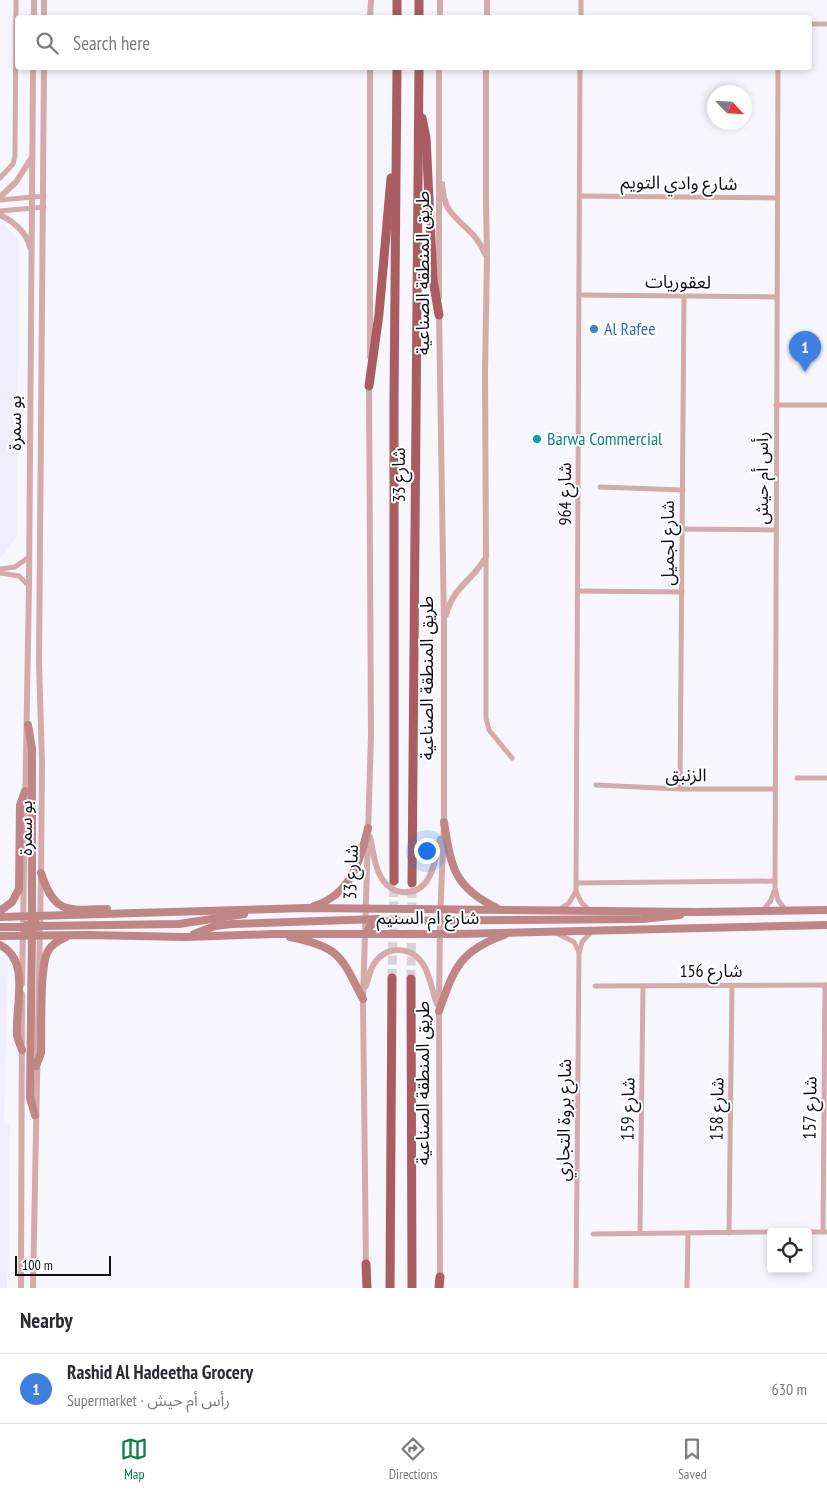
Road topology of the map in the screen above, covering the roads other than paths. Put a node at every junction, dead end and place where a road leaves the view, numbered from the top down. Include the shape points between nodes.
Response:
1 (16, 0) edge
2 (34, 0) edge
3 (44, 0) edge
4 (370, 0) edge
5 (397, 0) edge
6 (419, 0) edge
7 (440, 0) edge
8 (487, 0) edge
9 (581, 0) edge
10 (16, 15) edge
11 (34, 15) edge
12 (44, 15) edge
13 (370, 15) edge
14 (397, 15) edge
15 (419, 15) edge
16 (440, 15) edge
17 (487, 15) edge
18 (581, 15) edge
19 (812, 24) edge
20 (827, 24) edge
21 (16, 70) edge
22 (33, 70) edge
23 (44, 70) edge
24 (370, 70) edge
25 (396, 70) edge
26 (419, 70) edge
27 (439, 70) edge
28 (486, 70) edge
29 (580, 70) edge
30 (778, 70) edge
31 (418, 101) junction
32 (396, 138) junction
33 (32, 156) junction
34 (438, 162) junction
35 (0, 178) edge
36 (44, 196) junction
37 (580, 196) junction
38 (33, 197) junction
39 (777, 198) junction
40 (0, 199) edge
41 (32, 208) junction
42 (44, 208) junction
43 (0, 213) edge
44 (32, 252) junction
45 (487, 257) junction
46 (579, 295) junction
47 (684, 296) junction
48 (777, 297) junction
49 (439, 315) junction
50 (370, 386) junction
51 (776, 405) junction
52 (827, 405) edge
53 (600, 487) dead end
54 (683, 490) junction
55 (682, 529) junction
56 (776, 530) junction
57 (29, 557) junction
58 (486, 557) junction
59 (0, 569) edge
60 (0, 573) edge
61 (30, 586) junction
62 (578, 591) junction
63 (682, 592) junction
64 (444, 624) junction
65 (28, 725) junction
66 (512, 758) dead end
67 (798, 778) dead end
68 (827, 778) edge
69 (596, 785) dead end
70 (680, 789) junction
71 (775, 789) junction
72 (25, 791) junction
73 (444, 822) junction
74 (368, 828) junction
75 (41, 873) junction
76 (394, 881) tunnel mouth
77 (412, 882) tunnel mouth
78 (576, 884) junction
79 (775, 885) junction
80 (576, 891) junction
81 (307, 908) junction
82 (366, 908) junction
83 (273, 909) junction
84 (441, 909) junction
85 (501, 910) junction
86 (559, 910) junction
87 (590, 910) junction
88 (827, 910) edge
89 (0, 911) edge
90 (763, 911) junction
91 (786, 911) junction
92 (697, 912) junction
93 (133, 914) junction
94 (0, 917) edge
95 (366, 919) junction
96 (440, 922) junction
97 (32, 925) junction
98 (827, 925) edge
99 (0, 927) edge
100 (592, 931) junction
101 (510, 932) junction
102 (555, 932) junction
103 (366, 933) junction
104 (274, 934) junction
105 (440, 934) junction
106 (88, 935) junction
107 (0, 936) edge
108 (23, 936) junction
109 (186, 937) junction
110 (0, 945) edge
111 (580, 952) junction
112 (392, 978) tunnel mouth
113 (411, 979) tunnel mouth
114 (732, 985) junction
115 (826, 985) edge
116 (595, 986) dead end
117 (643, 986) junction
118 (364, 999) junction
119 (439, 1011) junction
120 (22, 1050) junction
121 (36, 1066) junction
122 (35, 1115) junction
123 (767, 1232) edge
124 (812, 1232) edge
125 (825, 1232) edge
126 (640, 1233) junction
127 (729, 1233) junction
128 (594, 1234) dead end
129 (688, 1234) junction
130 (366, 1264) joint
131 (440, 1277) joint
132 (21, 1288) edge
133 (33, 1288) edge
134 (366, 1288) edge
135 (390, 1288) edge
136 (412, 1288) edge
137 (440, 1288) edge
138 (576, 1288) edge
139 (687, 1288) edge

1 - 10 street
2 - 11 street
3 - 12 street
4 - 13 street
5 - 14 highway
6 - 15 highway
7 - 16 street
8 - 17 street
9 - 18 street
19 - 20 street
21 - 35 street via 15,155
22 - 33 street, بو سمرة
23 - 36 street, بو سمرة
24 - 50 street
25 - 32 highway, شارع 33
26 - 31 highway, شارع 33
27 - 34 street, طريق المنطقة الصناعية
28 - 45 street
29 - 37 street, شارع 964
30 - 39 street, رأس أم حيش
31 - 49 highway via 426,138 433,280
31 - 77 highway, شارع 33
32 - 50 highway
32 - 76 highway, شارع 33
33 - 38 street, بو سمرة
33 - 40 street via 16,182
34 - 45 street via 446,205 473,233
34 - 49 street, طريق المنطقة الصناعية
36 - 38 street
36 - 42 street, بو سمرة
37 - 39 street, شارع وادي التويم
37 - 46 street, شارع 964
38 - 40 street
38 - 41 street, بو سمرة
39 - 48 street, رأس أم حيش
41 - 42 street
41 - 43 street
41 - 44 street, بو سمرة
42 - 75 street, بو سمرة via 39,652
43 - 44 street via 21,229
44 - 57 street, بو سمرة
45 - 58 street
46 - 47 street, لعقوريات
46 - 62 street, شارع 964
47 - 48 street, لعقوريات
47 - 54 street, شارع لجميل
48 - 51 street, رأس أم حيش
49 - 64 street, طريق المنطقة الصناعية
50 - 74 street, شارع 33 via 371,735
51 - 52 street
51 - 56 street, رأس أم حيش
53 - 54 street
54 - 55 street, شارع لجميل
55 - 56 street
55 - 63 street, شارع لجميل
56 - 71 street, رأس أم حيش
57 - 59 street via 15,567
57 - 61 street, بو سمرة
58 - 64 street via 453,595
58 - 66 street via 486,718 489,730
60 - 61 street via 19,576
61 - 65 street, بو سمرة
62 - 63 street
62 - 78 street, شارع 964
63 - 70 street, شارع لجميل
64 - 73 street, طريق المنطقة الصناعية
65 - 72 street, بو سمرة
65 - 97 main road via 32,748
67 - 68 street
69 - 70 street, الزنبق
70 - 71 street, الزنبق
71 - 79 street, رأس أم حيش
72 - 89 main road via 20,806 19,889 12,902
72 - 97 street, بو سمرة
73 - 74 street via 430,878 421,887 407,892 393,889 381,877
73 - 84 street, طريق المنطقة الصناعية
73 - 85 main road via 451,861 460,880 477,898
74 - 81 main road via 359,862 346,884 324,902
74 - 82 street, شارع 33
75 - 93 main road via 48,892 58,905 75,910 112,909
75 - 97 street, بو سمرة
78 - 79 street
78 - 80 street, شارع 964
79 - 90 street, رأس أم حيش via 771,900
79 - 91 street, رأس أم حيش via 778,900
80 - 86 street via 569,903
80 - 87 street
81 - 82 main road, شارع ام السنيم
81 - 83 main road, شارع ام السنيم
82 - 84 main road, شارع ام السنيم
82 - 95 street, شارع 33
83 - 93 main road, شارع ام السنيم
83 - 97 main road via 179,924
84 - 85 main road, شارع ام السنيم
84 - 95 main road via 432,918
84 - 96 street, طريق المنطقة الصناعية
85 - 86 main road, شارع ام السنيم
86 - 87 main road, شارع ام السنيم
87 - 92 main road, شارع ام السنيم
88 - 91 main road, شارع ام السنيم
90 - 91 main road, شارع ام السنيم
90 - 92 main road, شارع ام السنيم
92 - 96 main road via 642,920
93 - 97 main road, شارع ام السنيم
94 - 97 main road, شارع ام السنيم
95 - 103 street, شارع 33
95 - 109 main road via 232,924 215,926
96 - 103 main road via 378,921 371,924
96 - 105 street, طريق المنطقة الصناعية
97 - 99 main road
97 - 106 main road, شارع ام السنيم
97 - 108 main road
97 - 121 street, بو سمرة
97 - 122 main road via 30,1098
98 - 100 main road, شارع ام السنيم
100 - 102 main road, شارع ام السنيم
100 - 111 street, شارع بروة التجاري via 582,942
101 - 102 main road, شارع ام السنيم
101 - 105 main road, شارع ام السنيم
101 - 119 main road via 481,944 464,957 453,973
102 - 111 street via 574,942
103 - 104 main road, شارع ام السنيم
103 - 105 main road, شارع ام السنيم
103 - 118 street, شارع 33
104 - 109 main road, شارع ام السنيم
104 - 118 main road via 312,941 331,949 346,966
105 - 119 street, طريق المنطقة الصناعية
106 - 109 main road, شارع ام السنيم
106 - 121 main road via 63,938 47,952 41,1054
107 - 108 main road
108 - 120 street
110 - 120 main road via 11,952 18,964 18,1036
111 - 138 street, شارع بروة التجاري
112 - 135 highway, طريق المنطقة الصناعية
113 - 136 highway, طريق المنطقة الصناعية
114 - 115 street, شارع 156
114 - 117 street, شارع 156
114 - 127 street, شارع 158
115 - 125 street, شارع 157
116 - 117 street, شارع 156
117 - 126 street, شارع 159
118 - 119 street via 370,971 378,958 391,951 404,950 422,963
118 - 130 street
119 - 131 street, طريق المنطقة الصناعية
120 - 132 street
121 - 122 street, بو سمرة
122 - 133 street, بو سمرة
123 - 127 street
124 - 125 street
126 - 128 street
126 - 129 street
127 - 129 street
129 - 139 street
130 - 134 highway
131 - 137 highway

